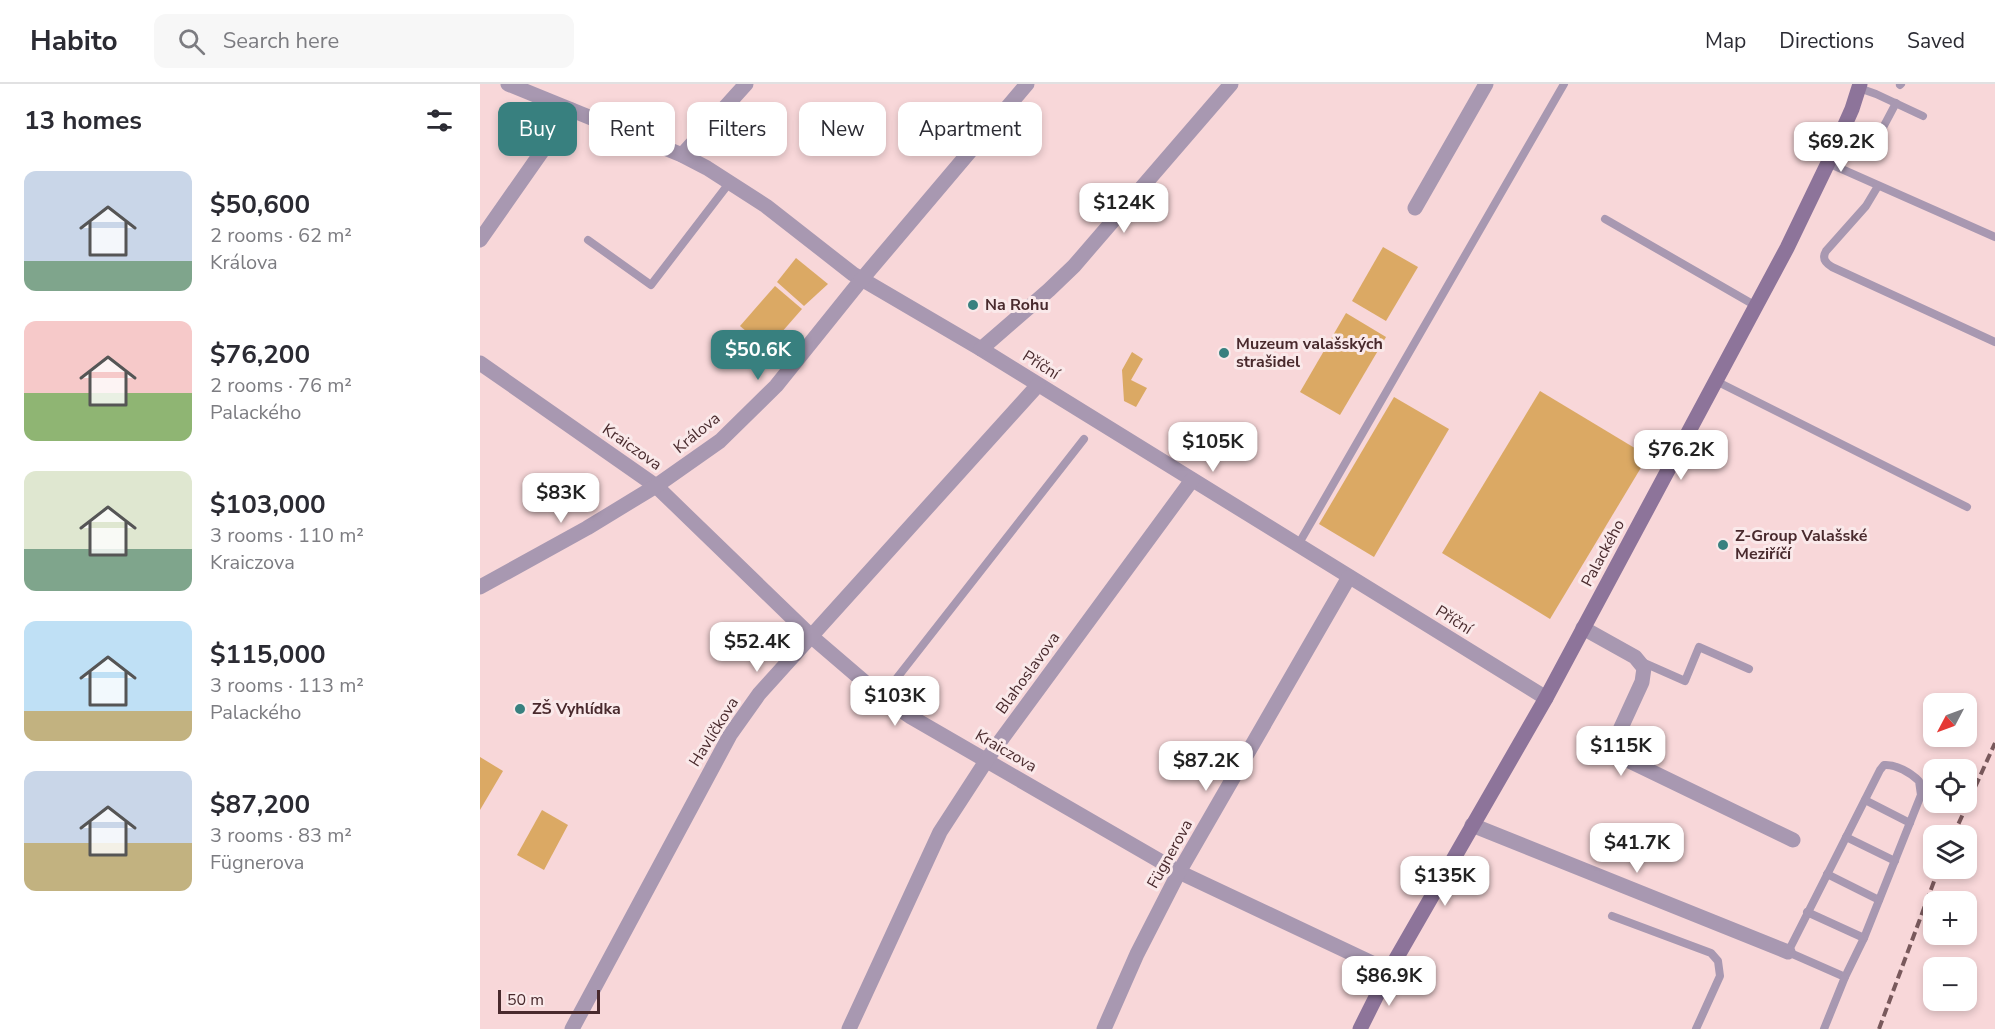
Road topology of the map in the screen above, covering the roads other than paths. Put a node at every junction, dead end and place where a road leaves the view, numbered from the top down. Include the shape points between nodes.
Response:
1 (508, 84) edge
2 (746, 84) edge
3 (1027, 84) edge
4 (1231, 84) edge
5 (1486, 84) edge
6 (1564, 84) edge
7 (1859, 86) edge
8 (552, 102) edge
9 (1896, 103) junction
10 (577, 112) edge
11 (1923, 116) dead end
12 (1870, 152) dead end
13 (682, 155) junction
14 (539, 156) edge
15 (1828, 163) junction
16 (730, 182) junction
17 (1878, 186) junction
18 (1415, 208) dead end
19 (1605, 219) dead end
20 (1995, 237) edge
21 (480, 240) edge
22 (588, 240) dead end
23 (862, 279) junction
24 (1756, 306) junction
25 (1995, 342) edge
26 (981, 349) junction
27 (480, 363) edge
28 (1716, 381) junction
29 (1038, 385) junction
30 (1084, 439) dead end
31 (1192, 480) junction
32 (656, 486) junction
33 (1967, 507) dead end
34 (1298, 545) junction
35 (1349, 577) junction
36 (480, 587) edge
37 (1583, 628) junction
38 (812, 637) junction
39 (1639, 660) junction
40 (1749, 669) dead end
41 (882, 697) junction
42 (1546, 698) junction
43 (986, 761) junction
44 (1865, 800) junction
45 (1910, 823) junction
46 (1472, 825) junction
47 (1846, 837) junction
48 (1793, 840) dead end
49 (1895, 861) junction
50 (1179, 872) junction
51 (1827, 874) junction
52 (1879, 900) junction
53 (1807, 912) junction
54 (1612, 916) dead end
55 (1864, 938) junction
56 (1788, 952) junction
57 (1389, 971) junction
58 (1845, 977) junction
59 (572, 1029) edge
60 (849, 1029) edge
61 (1104, 1029) edge
62 (1360, 1029) edge
63 (1696, 1029) edge
64 (1824, 1029) edge

1 - 8 street, Příční
2 - 13 street
3 - 23 street, Králova
4 - 26 street via 1074,266
5 - 18 street
6 - 34 lane
7 - 9 lane
7 - 15 street, Palackého
9 - 11 lane
9 - 12 lane
10 - 13 street, Příční
13 - 16 street, Příční
14 - 21 street
15 - 17 lane
15 - 24 street, Palackého
16 - 22 lane via 651,285
16 - 23 street, Příční
17 - 20 lane
17 - 25 lane via 1866,206 1826,251 1825,261
19 - 24 lane
23 - 26 street, Příční
23 - 32 street, Králova via 776,387 720,441
24 - 28 street, Palackého
26 - 29 street, Příční
27 - 32 street, Kraiczova
28 - 33 lane
28 - 37 street, Palackého
29 - 31 street, Příční
29 - 38 street, Havlíčkova
30 - 41 lane
31 - 34 street, Příční
31 - 43 street, Blahoslavova
32 - 36 street, Králova
32 - 38 street, Kraiczova
34 - 35 street, Příční
35 - 42 street, Příční
35 - 50 street, Fügnerova
37 - 39 street
37 - 42 street, Palackého
38 - 41 street, Kraiczova
38 - 59 street, Havlíčkova via 759,694 730,735
39 - 40 lane via 1685,681 1699,647
39 - 48 street via 1644,676 1614,743 1617,755
41 - 43 street, Kraiczova
42 - 46 street, Palackého
43 - 50 street, Kraiczova
43 - 60 street, Blahoslavova via 939,832
44 - 45 lane
44 - 45 lane via 1884,765 1913,776 1919,781 1920,795
44 - 47 lane
45 - 49 lane
46 - 56 street
46 - 57 street, Palackého via 1455,869
47 - 49 lane
47 - 51 lane
49 - 52 lane
50 - 57 street, Kraiczova
50 - 61 street, Fügnerova
51 - 52 lane
51 - 53 lane
52 - 55 lane
53 - 55 lane
53 - 56 lane
54 - 63 lane via 1711,953 1718,961 1720,976
55 - 58 lane
56 - 58 lane
57 - 62 street, Palackého
58 - 64 lane

